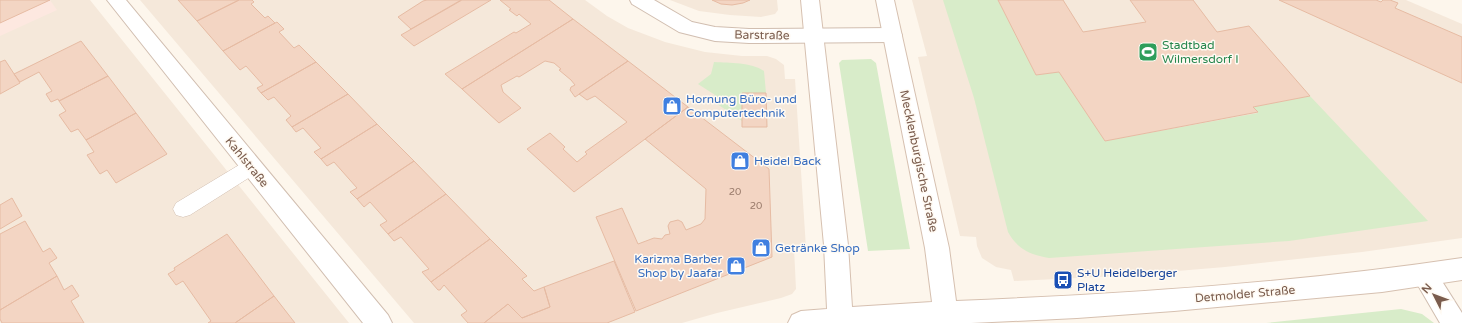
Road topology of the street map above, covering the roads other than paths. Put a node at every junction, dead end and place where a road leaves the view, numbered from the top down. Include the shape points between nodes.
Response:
1 (116, 0) edge
2 (639, 0) edge
3 (810, 0) edge
4 (885, 0) edge
5 (814, 35) junction
6 (892, 35) junction
7 (251, 168) junction
8 (183, 209) dead end
9 (1462, 269) edge
10 (1424, 275) junction
11 (947, 318) edge
12 (840, 321) edge
13 (379, 323) edge
14 (801, 323) edge
15 (1454, 323) edge

1 - 7 main road, Kahlstraße
2 - 5 main road, Barstraße via 686,27 715,34
3 - 5 main road
4 - 6 main road, Mecklenburgische Straße
5 - 6 main road, Barstraße
5 - 12 main road via 836,245
6 - 11 main road, Mecklenburgische Straße via 937,248
7 - 8 lane
7 - 13 main road, Kahlstraße
9 - 10 main road, Detmolder Straße
10 - 11 main road, Detmolder Straße via 1174,300
10 - 15 main road
11 - 12 main road, Detmolder Straße
12 - 14 main road, Detmolder Straße

